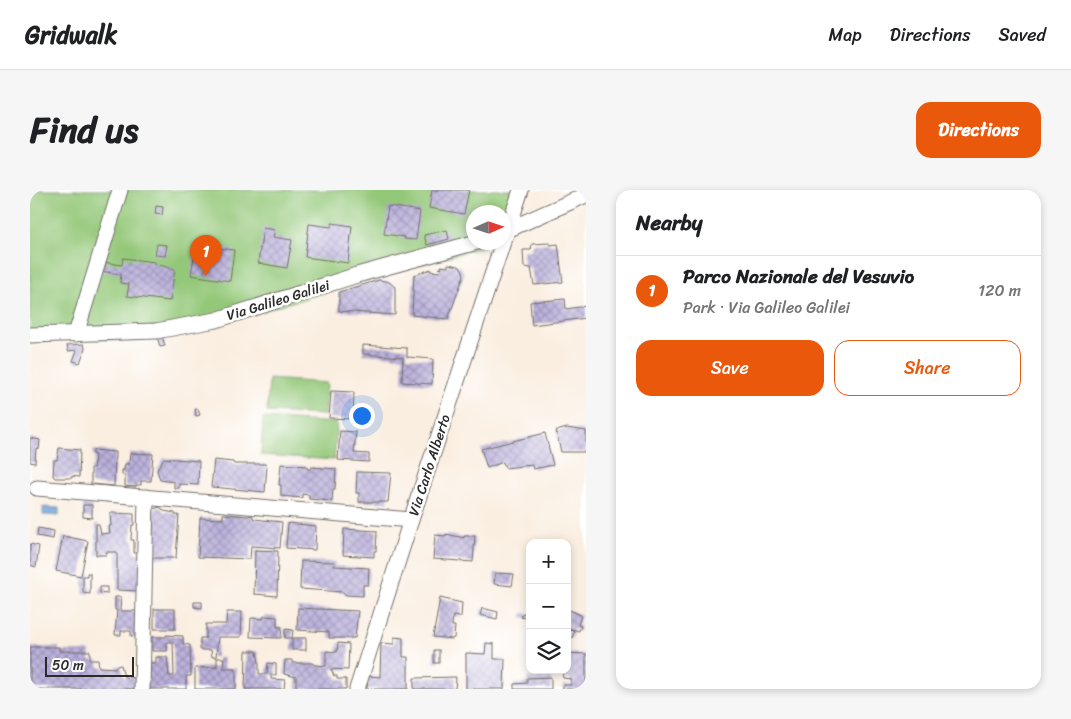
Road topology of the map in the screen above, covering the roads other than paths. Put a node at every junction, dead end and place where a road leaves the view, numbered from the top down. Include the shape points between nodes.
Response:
1 (120, 190) edge
2 (521, 190) edge
3 (586, 195) edge
4 (511, 217) edge
5 (511, 232) edge
6 (466, 245) edge
7 (499, 250) edge
8 (76, 334) junction
9 (30, 335) edge
10 (37, 488) dead end
11 (146, 497) junction
12 (410, 520) junction
13 (142, 689) edge
14 (357, 689) edge

1 - 8 street
2 - 4 street, Via Carlo Alberto
3 - 5 street
6 - 8 street, Via Galileo Galilei via 357,275 216,320 156,331
7 - 12 street, Via Carlo Alberto
8 - 9 street, Via Galileo Galilei
10 - 11 street
11 - 12 street
11 - 13 street
12 - 14 street, Via Carlo Alberto

